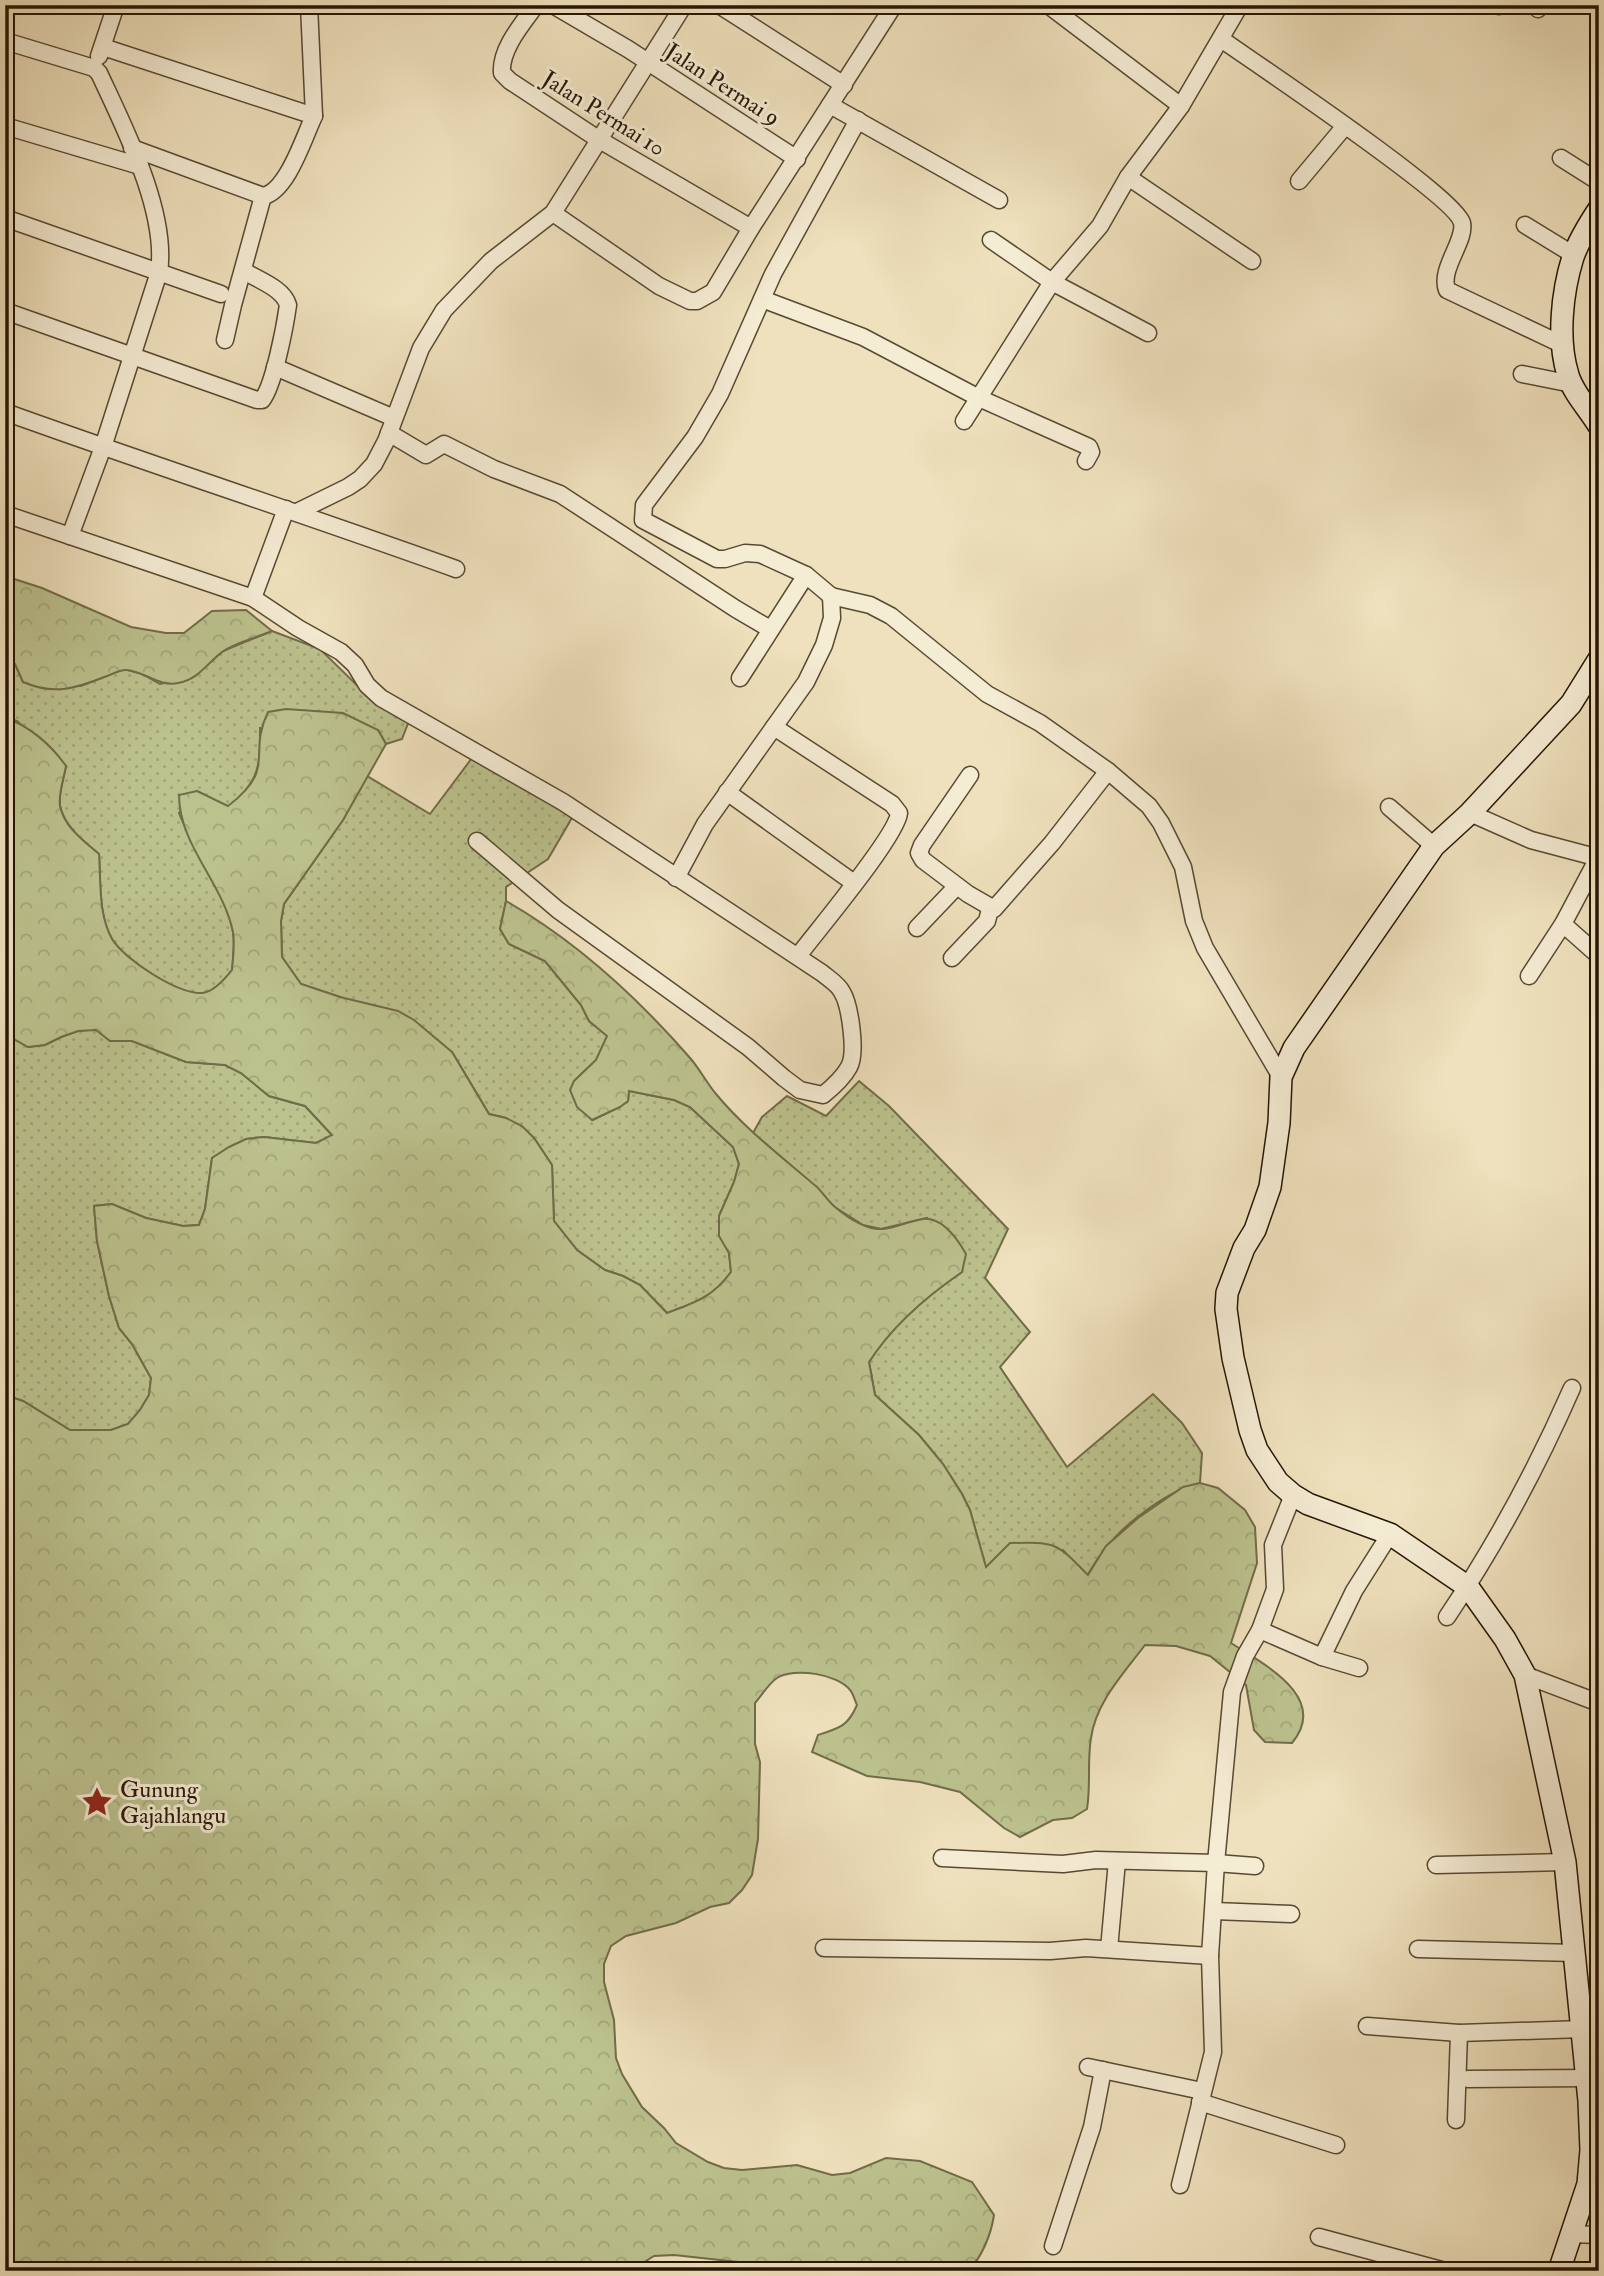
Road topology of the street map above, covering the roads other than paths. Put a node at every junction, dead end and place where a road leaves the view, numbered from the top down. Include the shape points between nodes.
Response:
1 (116, 5) edge
2 (309, 5) edge
3 (536, 5) edge
4 (553, 5) edge
5 (684, 5) edge
6 (719, 5) edge
7 (1240, 5) edge
8 (889, 7) edge
9 (1059, 8) edge
10 (1221, 38) junction
11 (5, 41) edge
12 (103, 47) junction
13 (648, 63) junction
14 (94, 68) junction
15 (844, 85) junction
16 (830, 104) junction
17 (1181, 106) junction
18 (314, 116) junction
19 (858, 120) junction
20 (5, 126) edge
21 (1345, 126) junction
22 (598, 139) junction
23 (132, 148) junction
24 (1561, 158) dead end
25 (797, 159) junction
26 (141, 166) junction
27 (1128, 177) junction
28 (1299, 181) dead end
29 (1599, 182) edge
30 (263, 196) junction
31 (999, 200) dead end
32 (1599, 209) edge
33 (553, 213) junction
34 (5, 218) edge
35 (1525, 225) dead end
36 (751, 228) junction
37 (991, 240) dead end
38 (1574, 255) junction
39 (1252, 261) dead end
40 (244, 271) junction
41 (159, 272) junction
42 (1052, 282) junction
43 (221, 294) dead end
44 (762, 299) junction
45 (5, 311) edge
46 (1148, 333) dead end
47 (226, 340) dead end
48 (1563, 345) junction
49 (132, 356) junction
50 (275, 367) junction
51 (1522, 374) dead end
52 (1572, 384) junction
53 (979, 398) junction
54 (5, 412) edge
55 (964, 421) dead end
56 (391, 426) junction
57 (1599, 426) edge
58 (103, 447) junction
59 (1086, 461) dead end
60 (291, 510) junction
61 (5, 514) edge
62 (70, 536) junction
63 (456, 569) dead end
64 (806, 575) junction
65 (831, 596) junction
66 (253, 598) junction
67 (770, 629) junction
68 (1599, 659) edge
69 (740, 678) dead end
70 (1592, 687) edge
71 (774, 727) junction
72 (1108, 771) junction
73 (970, 775) dead end
74 (727, 792) junction
75 (1389, 807) dead end
76 (1470, 813) junction
77 (477, 841) dead end
78 (1434, 846) junction
79 (1598, 858) edge
80 (676, 878) junction
81 (854, 883) junction
82 (957, 886) junction
83 (990, 909) junction
84 (1563, 924) junction
85 (917, 928) dead end
86 (798, 956) junction
87 (1599, 956) edge
88 (952, 958) dead end
89 (1529, 976) dead end
90 (1281, 1077) junction
91 (1572, 1388) dead end
92 (1293, 1495) junction
93 (1390, 1534) junction
94 (1468, 1587) junction
95 (1447, 1617) dead end
96 (1260, 1630) junction
97 (1322, 1657) junction
98 (1359, 1668) dead end
99 (1525, 1675) junction
100 (1599, 1703) edge
101 (942, 1858) dead end
102 (1117, 1861) junction
103 (1565, 1862) junction
104 (1216, 1863) junction
105 (1436, 1865) dead end
106 (1255, 1866) dead end
107 (1214, 1911) junction
108 (1291, 1914) dead end
109 (824, 1948) dead end
110 (1109, 1949) junction
111 (1418, 1949) dead end
112 (1576, 1954) junction
113 (1210, 1956) junction
114 (1367, 2026) dead end
115 (1583, 2029) junction
116 (1459, 2033) junction
117 (1587, 2078) junction
118 (1468, 2079) dead end
119 (1201, 2096) junction
120 (1594, 2101) edge
121 (1456, 2120) dead end
122 (1336, 2145) dead end
123 (1593, 2183) edge
124 (1180, 2185) dead end
125 (1571, 2234) junction
126 (1599, 2235) edge
127 (1319, 2238) dead end
128 (1054, 2246) dead end
129 (1445, 2271) edge
130 (1559, 2271) edge

1 - 12 street
2 - 18 street
3 - 22 street, Jalan Permai 10 via 512,40 502,73
4 - 13 street, Jalan Permai 9
5 - 13 street
6 - 15 street
7 - 10 street
8 - 15 street
9 - 17 street
10 - 17 street
10 - 21 street
11 - 14 street
12 - 14 street
12 - 18 street
13 - 22 street
13 - 25 street, Jalan Permai 9
14 - 23 street
15 - 16 street
16 - 19 street
16 - 25 street
17 - 27 street
18 - 30 street via 284,181
19 - 31 street
19 - 44 street
20 - 26 street
21 - 28 street
21 - 48 street via 1420,181 1461,220 1445,279 1447,290
22 - 33 street
22 - 36 street, Jalan Permai 10
23 - 26 street
23 - 30 street
24 - 29 street
25 - 36 street
26 - 41 street via 157,229
27 - 39 street
27 - 42 street via 1100,226
30 - 40 street
32 - 38 street
33 - 36 street via 659,286 690,301 713,292
33 - 56 street via 491,261 444,310 421,348
34 - 41 street
35 - 38 street
37 - 42 street
38 - 48 street via 1565,297
40 - 47 street
40 - 50 street via 286,297
41 - 43 street
41 - 49 street
42 - 46 street
42 - 53 street
44 - 53 street via 863,337
44 - 64 street via 726,384 641,517 717,559 752,552
45 - 49 street
48 - 52 street
49 - 50 street via 257,400 266,394
49 - 58 street
50 - 56 street
51 - 52 street
52 - 57 street
53 - 55 street
53 - 59 street via 1089,447
54 - 58 street
56 - 60 street via 374,464 360,479 323,501
56 - 67 street via 426,455 444,444 560,494
58 - 60 street
58 - 62 street
60 - 63 street
60 - 66 street
61 - 62 street
62 - 66 street
64 - 65 street
64 - 67 street
65 - 71 street via 832,618 824,645 806,682
65 - 72 street via 870,605 891,616 986,694 1040,723
66 - 80 street via 341,652 381,698 563,802
67 - 69 street
68 - 70 street
70 - 76 street
71 - 74 street
71 - 81 street via 897,808 898,821
72 - 83 street via 999,906
72 - 90 street via 1149,806 1161,823 1183,867 1194,921 1205,948
73 - 82 street via 919,851 923,860
74 - 80 street
74 - 81 street
75 - 78 street
76 - 78 street
76 - 79 street via 1531,840
77 - 86 street via 558,910 800,1090 823,1094 851,1065 849,1006 840,988
78 - 90 street via 1307,1027
79 - 84 street
80 - 86 street
81 - 86 street
82 - 83 street
82 - 85 street
83 - 88 street via 986,921
84 - 87 street
84 - 89 street
90 - 92 street via 1270,1187 1231,1278 1226,1309 1254,1440 1265,1464
91 - 94 street via 1531,1478
92 - 93 street
92 - 96 street via 1273,1545 1275,1589
93 - 94 street
93 - 97 street via 1354,1591
94 - 95 street
94 - 99 street
96 - 97 street
96 - 104 street via 1232,1692
97 - 98 street
99 - 100 street
99 - 103 street
101 - 102 street via 1063,1864
102 - 104 street
102 - 110 street
103 - 105 street
103 - 112 street
104 - 106 street
104 - 107 street
107 - 108 street
107 - 113 street
109 - 110 street
110 - 113 street
111 - 112 street
112 - 115 street
113 - 119 street via 1213,2052
114 - 116 street
115 - 116 street
115 - 117 street
116 - 121 street
117 - 118 street
117 - 120 street
119 - 122 street
119 - 124 street
119 - 128 street via 1095,2068 1092,2127
120 - 123 street
123 - 125 street
125 - 126 street
125 - 130 street
127 - 129 street

